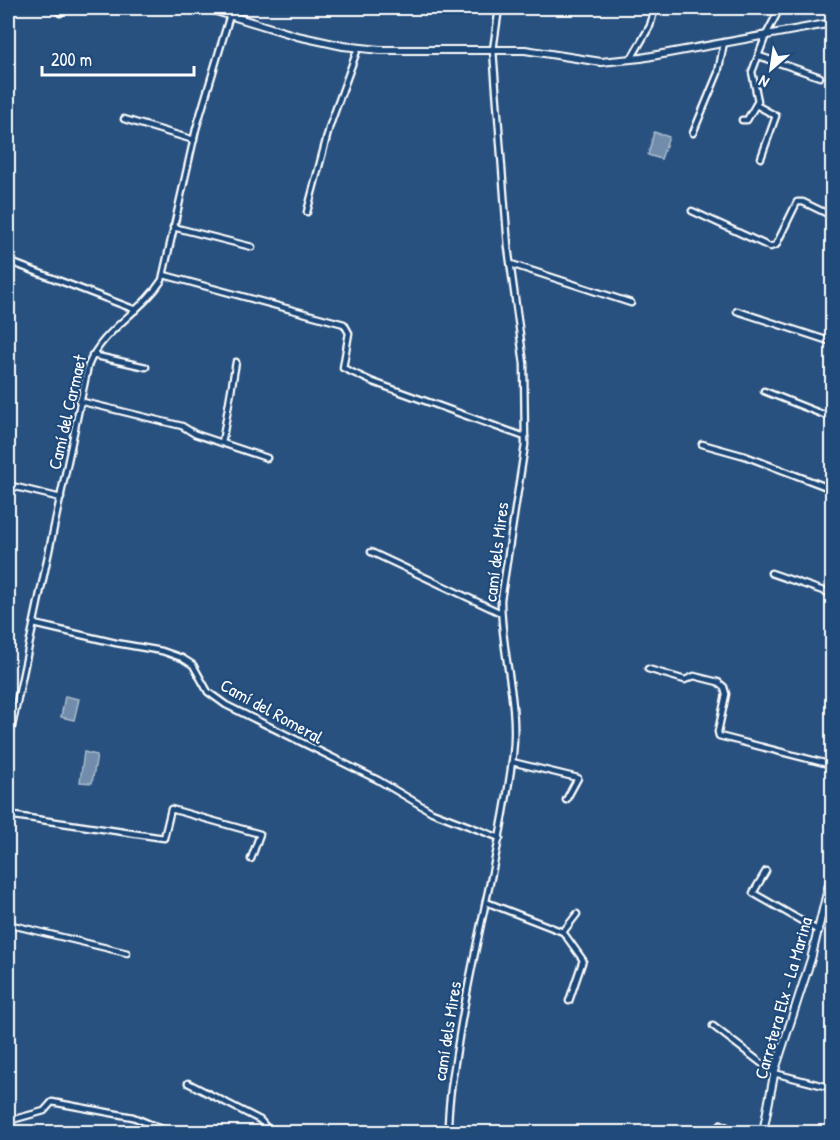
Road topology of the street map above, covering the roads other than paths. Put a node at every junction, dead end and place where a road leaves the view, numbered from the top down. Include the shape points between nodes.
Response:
1 (206, 8) edge
2 (232, 8) edge
3 (499, 8) edge
4 (655, 8) edge
5 (780, 8) edge
6 (230, 15) junction
7 (832, 23) edge
8 (766, 35) junction
9 (724, 42) junction
10 (358, 48) junction
11 (493, 50) junction
12 (759, 56) junction
13 (631, 59) junction
14 (820, 77) dead end
15 (756, 105) junction
16 (124, 119) dead end
17 (742, 120) dead end
18 (693, 133) dead end
19 (194, 140) junction
20 (761, 158) dead end
21 (692, 211) dead end
22 (307, 212) dead end
23 (832, 216) edge
24 (173, 227) junction
25 (252, 248) dead end
26 (8, 261) edge
27 (511, 264) junction
28 (164, 275) junction
29 (631, 303) dead end
30 (136, 310) junction
31 (737, 311) dead end
32 (832, 342) edge
33 (92, 355) junction
34 (236, 362) dead end
35 (146, 367) dead end
36 (764, 391) dead end
37 (79, 401) junction
38 (832, 418) edge
39 (525, 437) junction
40 (222, 443) junction
41 (702, 444) dead end
42 (267, 458) dead end
43 (8, 485) edge
44 (832, 489) edge
45 (61, 498) junction
46 (370, 552) dead end
47 (771, 573) dead end
48 (832, 594) edge
49 (501, 613) junction
50 (34, 624) junction
51 (648, 669) dead end
52 (8, 745) edge
53 (512, 762) junction
54 (832, 765) edge
55 (566, 800) dead end
56 (8, 818) edge
57 (500, 838) junction
58 (251, 859) dead end
59 (766, 871) dead end
60 (832, 872) edge
61 (486, 902) junction
62 (829, 906) edge
63 (577, 914) dead end
64 (8, 924) edge
65 (819, 931) junction
66 (563, 932) junction
67 (127, 953) dead end
68 (568, 1000) dead end
69 (713, 1026) dead end
70 (774, 1073) junction
71 (188, 1083) dead end
72 (832, 1088) edge
73 (8, 1121) edge
74 (169, 1132) edge
75 (266, 1132) edge
76 (448, 1132) edge
77 (716, 1132) edge
78 (736, 1132) edge
79 (763, 1132) edge

1 - 6 main road
2 - 6 street, Camí del Carmaet
3 - 11 street, camí dels Mires
4 - 13 street via 650,26
5 - 8 street
6 - 10 main road via 297,36
6 - 19 street, Camí del Carmaet
7 - 8 main road
8 - 9 main road
8 - 12 street
9 - 13 main road
9 - 18 street via 718,73
10 - 11 main road
10 - 22 street via 330,125
11 - 13 main road via 525,50 601,62
11 - 27 street, camí dels Mires
12 - 14 street
12 - 15 street via 752,72
15 - 17 street via 747,120
15 - 20 street via 776,116
16 - 19 street
19 - 24 street, Camí del Carmaet
21 - 23 street via 770,247 776,245 797,202
24 - 25 street
24 - 28 street, Camí del Carmaet
26 - 30 street
27 - 29 street
27 - 39 street, camí dels Mires via 524,364
28 - 30 street, Camí del Carmaet via 150,298
28 - 39 street via 344,324 349,333 343,368
30 - 33 street, Camí del Carmaet via 109,332
31 - 32 street
33 - 35 street
33 - 37 street, Camí del Carmaet
34 - 40 street
36 - 38 street
37 - 40 street via 182,426
37 - 45 street, Camí del Carmaet
39 - 49 street, camí dels Mires
40 - 42 street
41 - 44 street
43 - 45 street
45 - 50 street, Camí del Carmaet
46 - 49 street
47 - 48 street
49 - 53 street, camí dels Mires via 516,717
50 - 52 street, Camí del Carmaet
50 - 57 street, Camí del Romeral via 182,658 193,665 208,692 226,705 378,780 432,812
51 - 54 street via 685,680 694,676 724,687 719,736
53 - 55 street via 578,778
53 - 57 street, camí dels Mires
56 - 58 street via 164,838 171,809 260,834
57 - 61 street, camí dels Mires
59 - 65 street via 753,893
60 - 62 main road, Carretera Elx - La Marina
61 - 66 street
61 - 76 street, camí dels Mires via 466,995
62 - 65 main road, Carretera Elx - La Marina
63 - 66 street
64 - 67 street
65 - 70 main road, Carretera Elx - La Marina
66 - 68 street via 583,960
69 - 70 street
70 - 72 street
70 - 79 main road, Carretera Elx - La Marina
71 - 75 street via 260,1120
73 - 74 street via 44,1111 52,1102 134,1118
77 - 78 street via 720,1124

